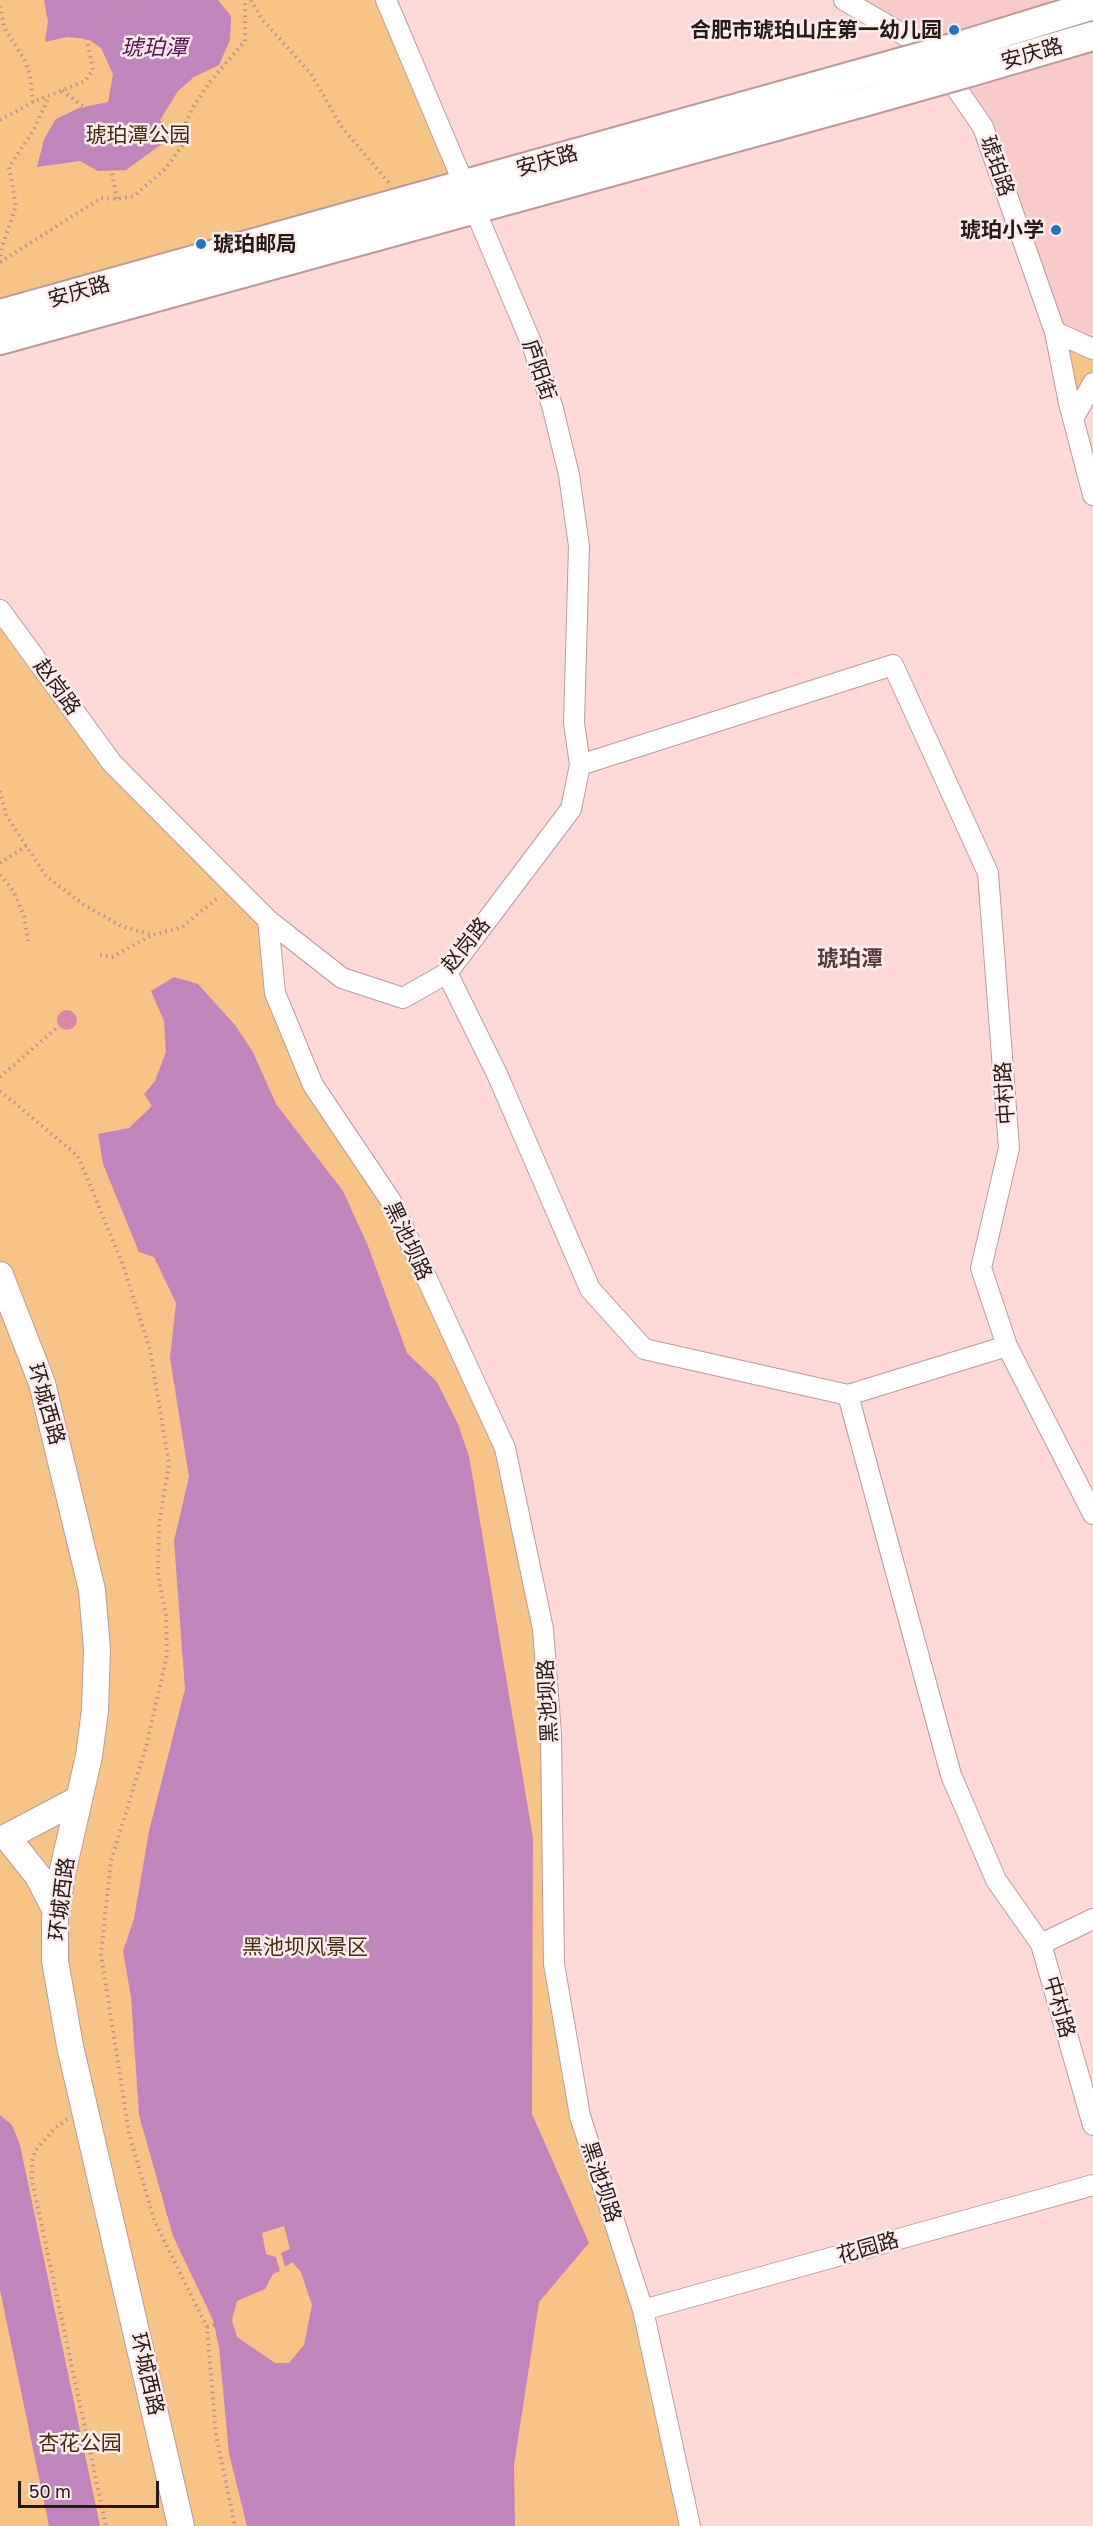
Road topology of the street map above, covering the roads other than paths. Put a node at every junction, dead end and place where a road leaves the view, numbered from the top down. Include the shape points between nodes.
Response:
1 (386, 0) edge
2 (844, 0) edge
3 (1093, 5) edge
4 (1093, 36) edge
5 (856, 89) junction
6 (468, 197) junction
7 (0, 314) edge
8 (1054, 332) junction
9 (0, 340) edge
10 (1093, 349) edge
11 (1093, 382) edge
12 (1073, 419) junction
13 (1093, 495) edge
14 (0, 610) edge
15 (580, 765) junction
16 (268, 920) junction
17 (447, 973) junction
18 (0, 1275) edge
19 (1006, 1346) junction
20 (848, 1395) junction
21 (1093, 1514) edge
22 (79, 1799) junction
23 (4, 1836) edge
24 (56, 1911) junction
25 (1093, 1919) edge
26 (1041, 1944) junction
27 (1093, 2125) edge
28 (1093, 2185) edge
29 (643, 2310) junction
30 (181, 2526) edge
31 (690, 2526) edge

1 - 6 street, 庐阳街
2 - 8 street, 琥珀路 via 930,50 983,127
3 - 5 main road, 安庆路, bridge via 963,45
4 - 5 main road, 安庆路, bridge via 970,72
5 - 6 main road, 安庆路
6 - 7 main road, 安庆路 via 406,201
6 - 9 main road, 安庆路
6 - 15 street, 庐阳街 via 533,347 569,475 579,546 574,723
8 - 10 street
8 - 12 street, 琥珀路
11 - 12 street
12 - 13 street, 琥珀路
14 - 16 street, 赵岗路 via 112,762
15 - 17 street, 赵岗路 via 571,809
15 - 19 street, 中村路 via 893,665 988,873 1009,1148 981,1269
16 - 17 street, 赵岗路 via 342,978 403,998
16 - 29 street, 黑池坝路 via 275,993 313,1085 391,1201 505,1448 543,1629 551,1734 555,1964 580,2116
17 - 20 street via 497,1074 590,1289 644,1349
18 - 22 street, 环城西路 via 42,1383 92,1590 97,1649 95,1710
19 - 20 street
19 - 21 street, 中村路
20 - 26 street, 中村路 via 951,1775 996,1880
22 - 23 street
22 - 24 street, 环城西路
23 - 24 street via 38,1876
24 - 30 street, 环城西路 via 55,1961 61,2001
25 - 26 street
26 - 27 street, 中村路
28 - 29 street, 花园路
29 - 31 street, 黑池坝路

